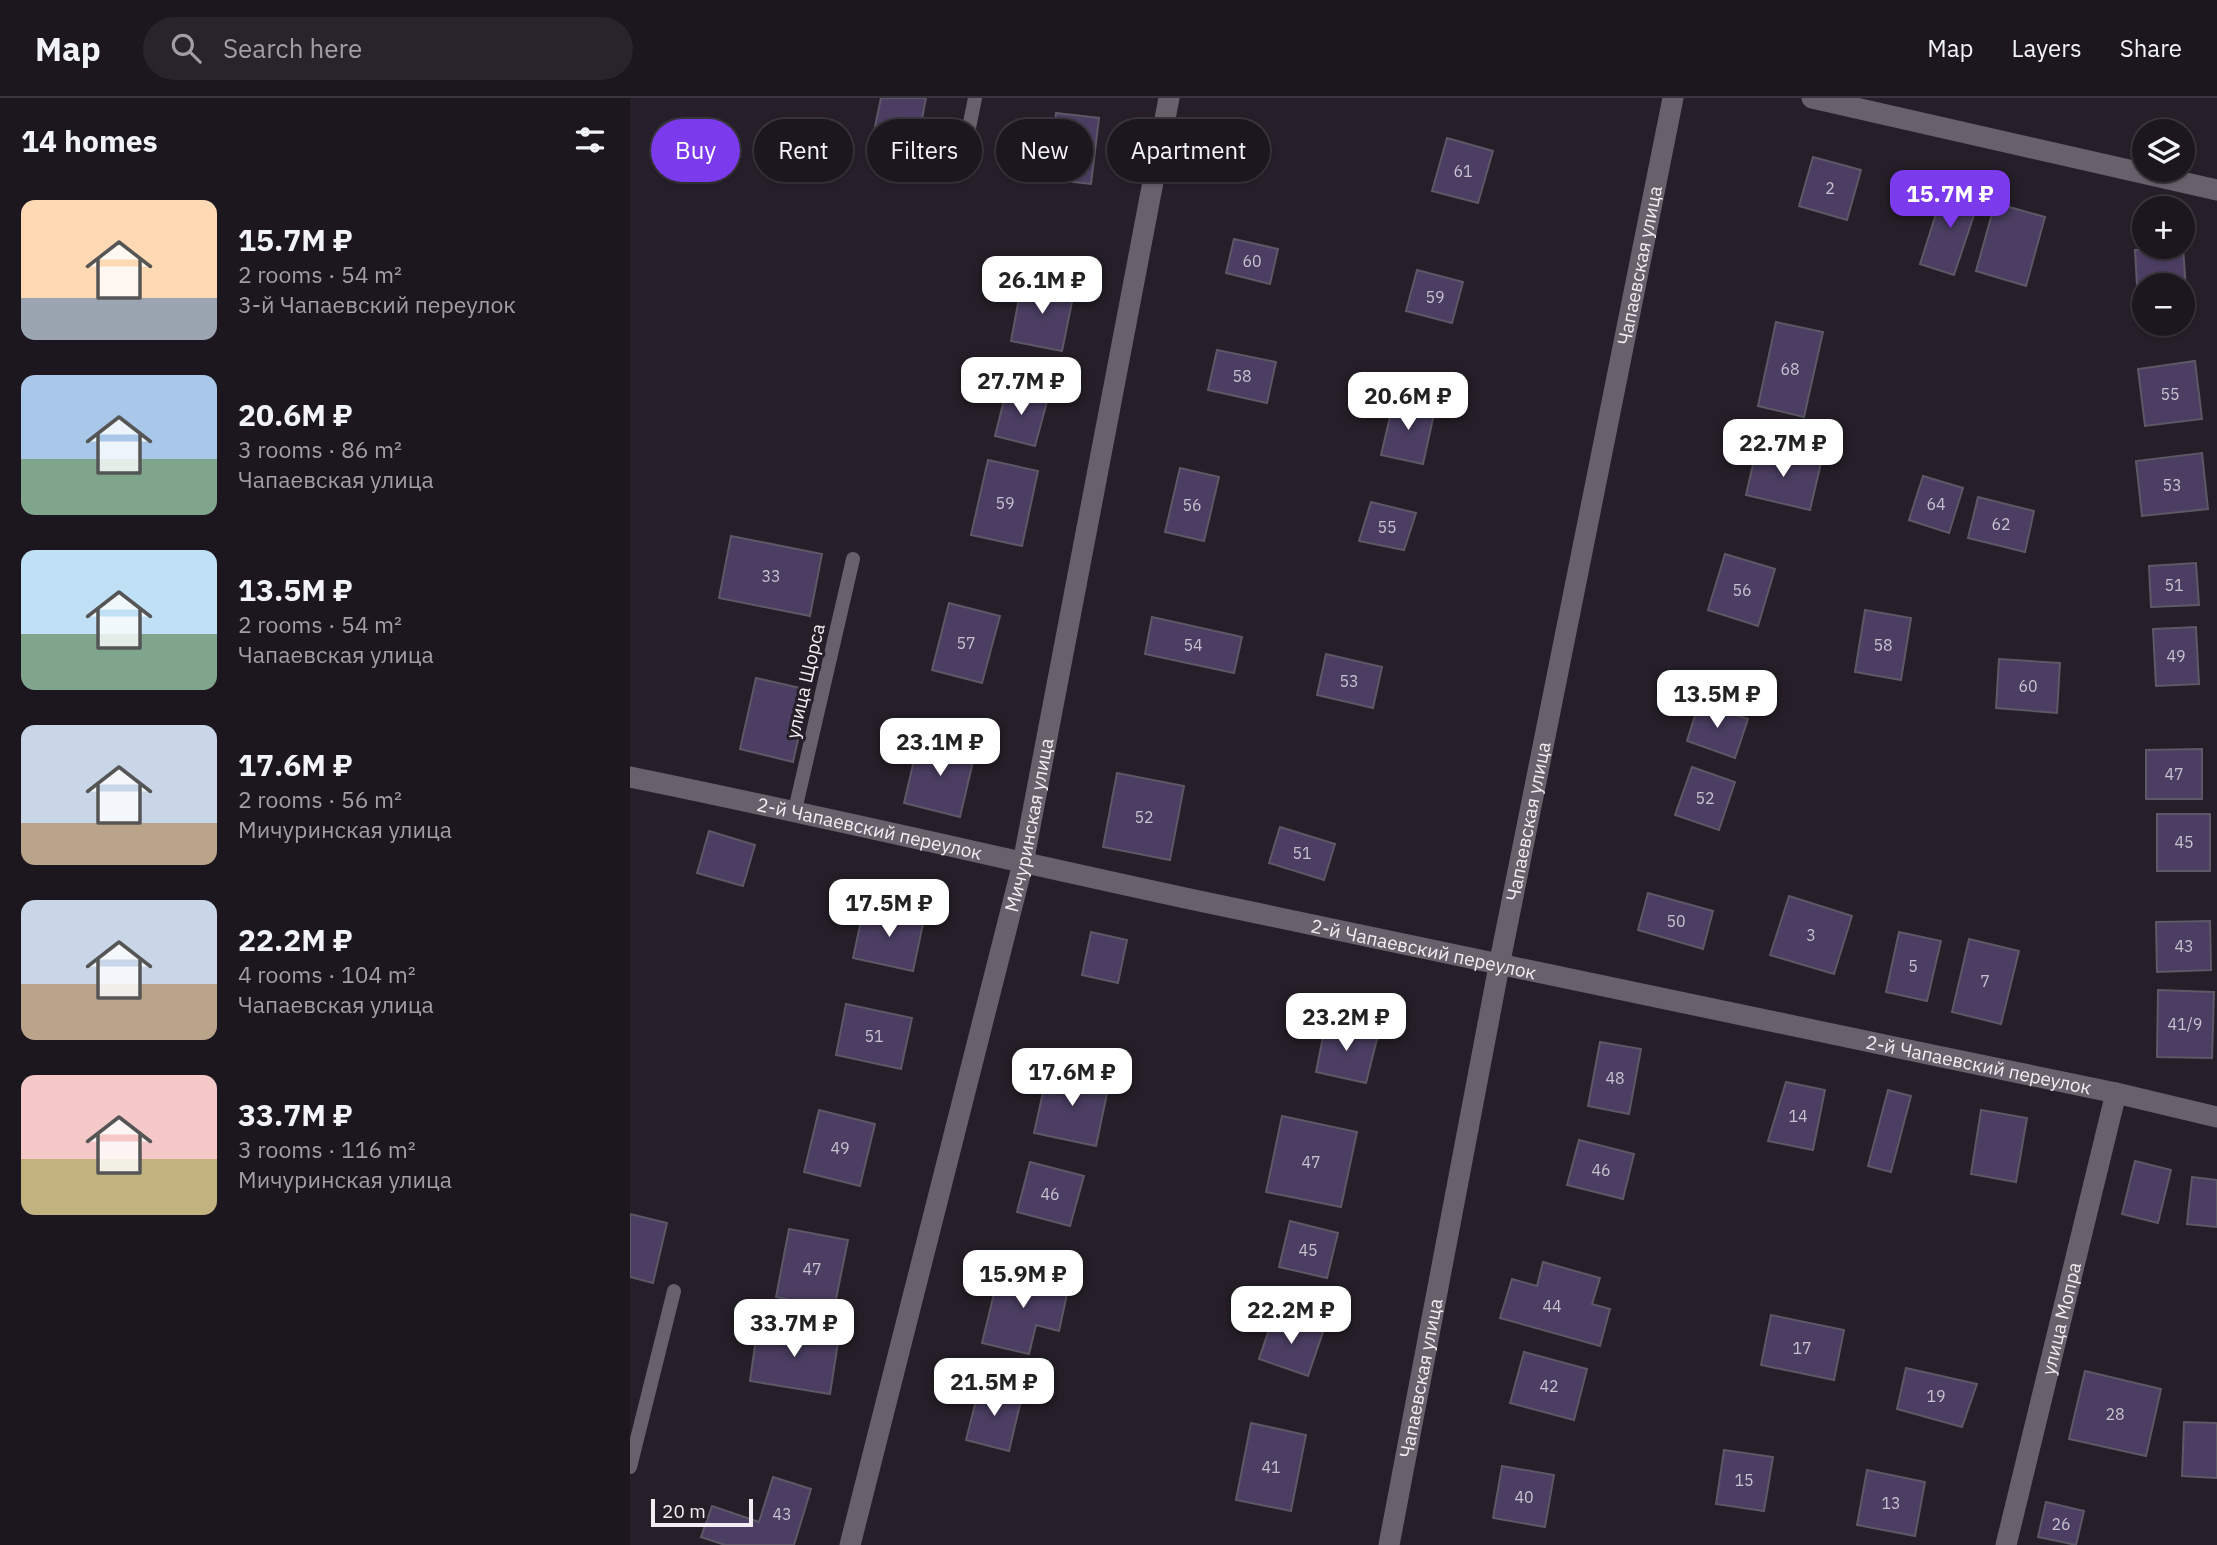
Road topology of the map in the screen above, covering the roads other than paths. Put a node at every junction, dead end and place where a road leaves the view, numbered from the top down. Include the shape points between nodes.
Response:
1 (975, 98) edge
2 (1169, 98) edge
3 (1672, 98) edge
4 (1812, 98) edge
5 (971, 119) edge
6 (2217, 190) edge
7 (853, 559) dead end
8 (630, 777) edge
9 (795, 810) junction
10 (1023, 863) junction
11 (1499, 966) junction
12 (2116, 1093) junction
13 (2217, 1117) edge
14 (674, 1291) dead end
15 (630, 1467) edge
16 (850, 1545) edge
17 (1389, 1545) edge
18 (2006, 1545) edge

1 - 5 lane
2 - 10 street, Мичуринская улица
3 - 11 street, Чапаевская улица
4 - 6 street
7 - 9 lane, улица Щорса
8 - 9 street, 2-й Чапаевский переулок
9 - 10 street, 2-й Чапаевский переулок
10 - 11 street, 2-й Чапаевский переулок
10 - 16 street, Мичуринская улица
11 - 12 street, 2-й Чапаевский переулок
11 - 17 street, Чапаевская улица
12 - 13 street, 2-й Чапаевский переулок
12 - 18 street, улица Мопра
14 - 15 lane

